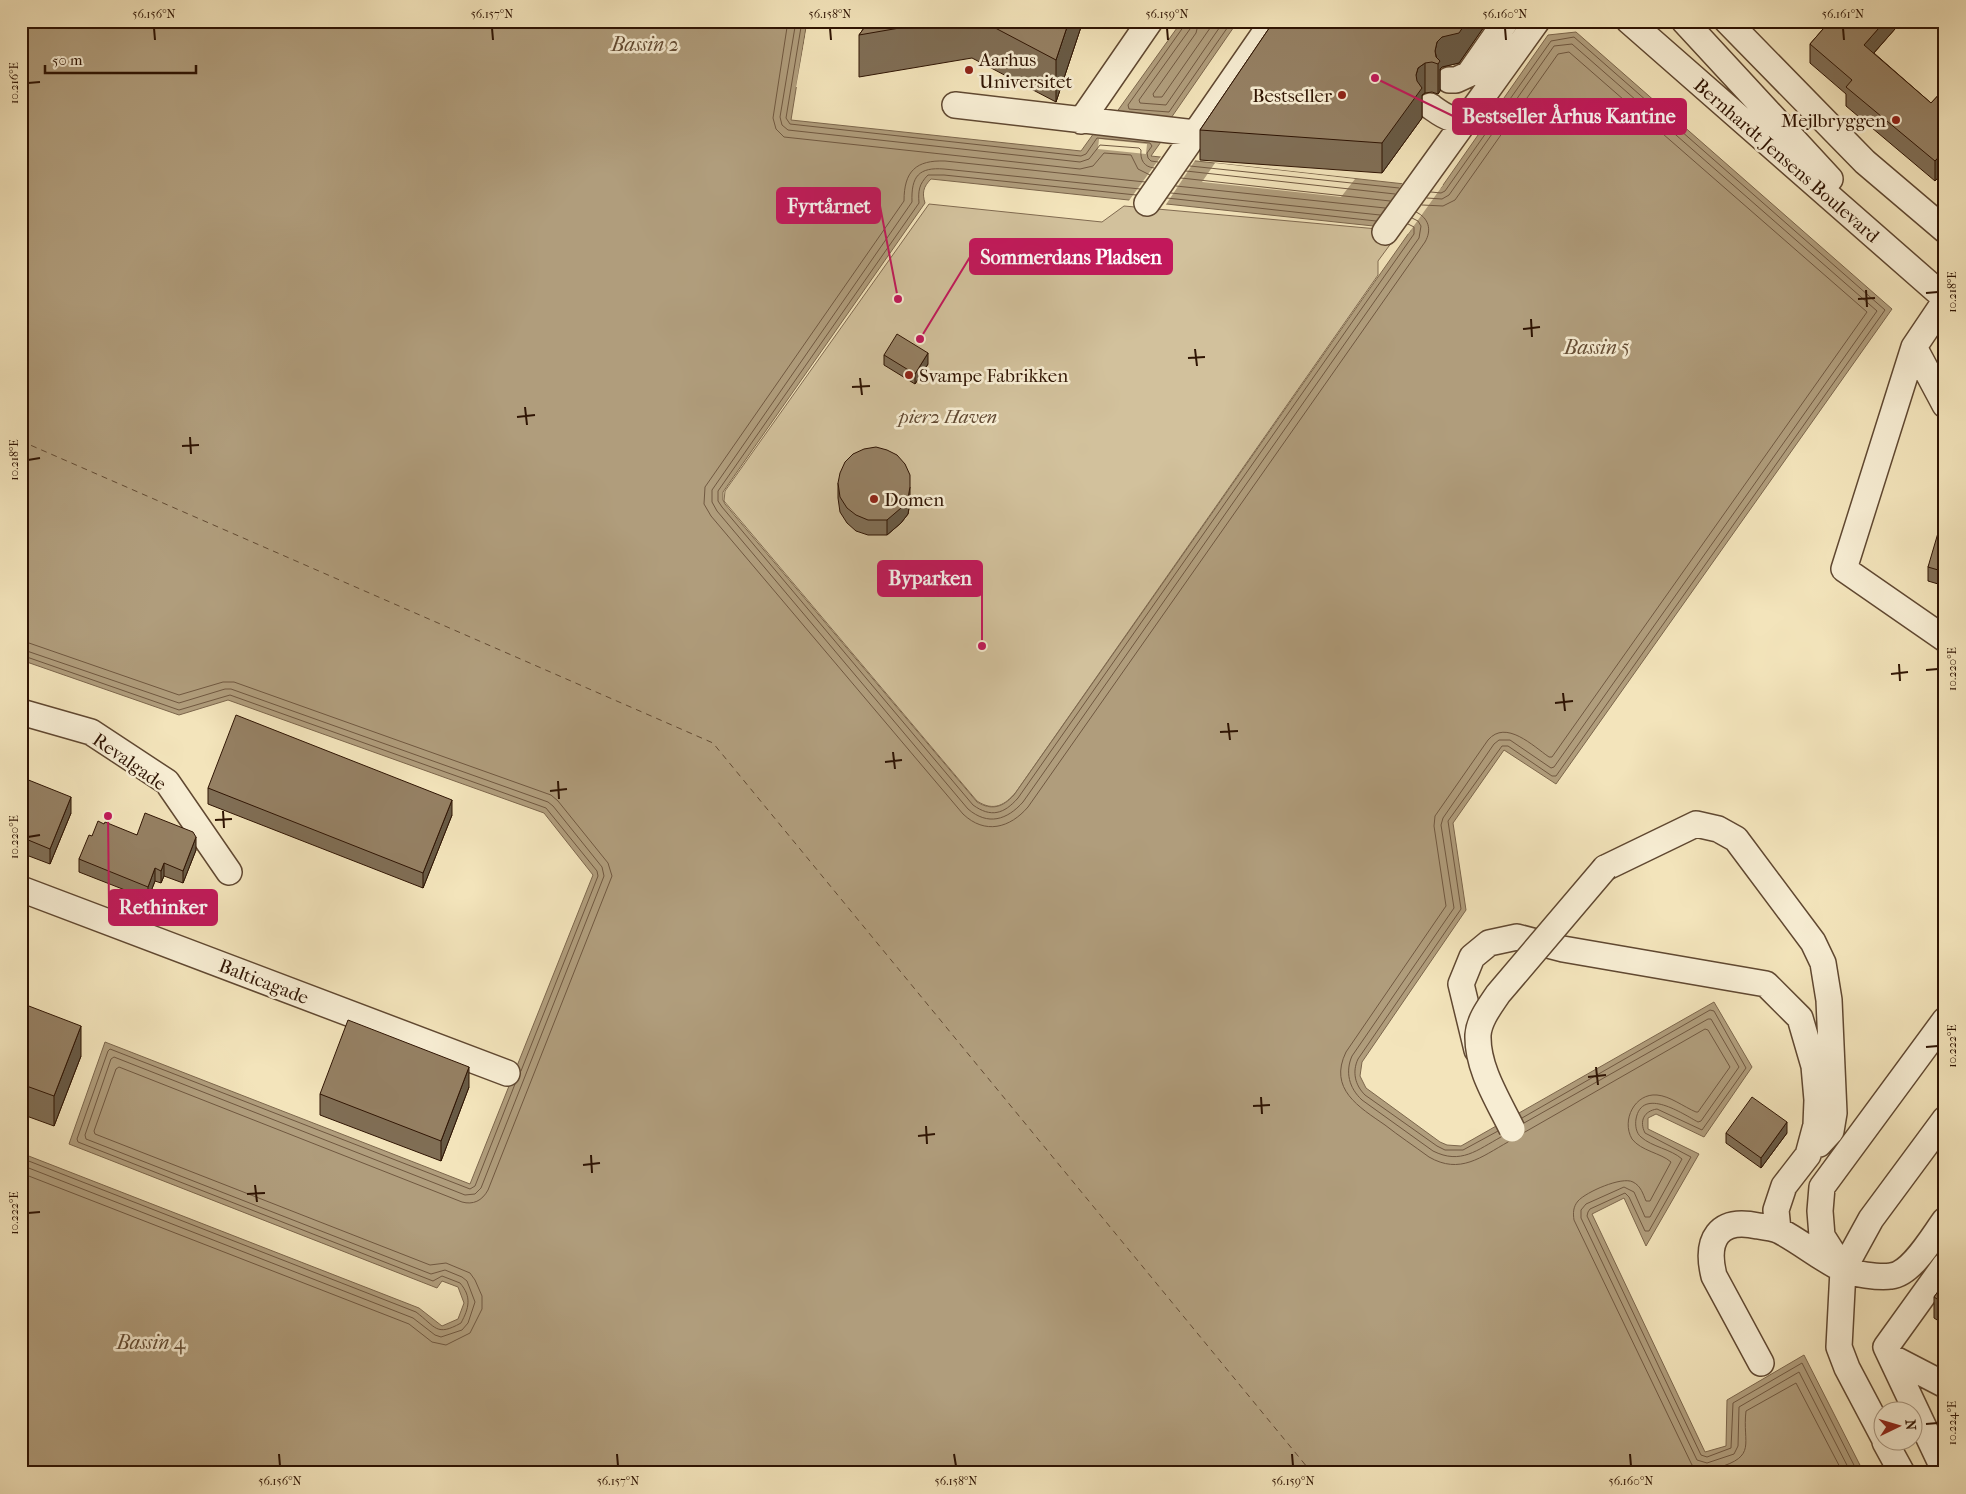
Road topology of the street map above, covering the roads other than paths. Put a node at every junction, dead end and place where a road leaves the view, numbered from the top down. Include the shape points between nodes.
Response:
1 (1150, 21) edge
2 (1274, 21) edge
3 (1506, 21) edge
4 (1536, 21) edge
5 (1629, 21) edge
6 (1684, 21) edge
7 (1727, 21) edge
8 (955, 105) dead end
9 (1471, 113) junction
10 (1081, 120) junction
11 (1195, 133) junction
12 (1147, 203) dead end
13 (1945, 230) edge
14 (1385, 232) dead end
15 (1945, 283) edge
16 (1945, 299) edge
17 (1914, 347) junction
18 (1945, 405) edge
19 (1945, 639) edge
20 (21, 712) edge
21 (229, 872) dead end
22 (21, 889) edge
23 (1945, 1020) edge
24 (1832, 1044) junction
25 (1814, 1066) junction
26 (507, 1073) dead end
27 (1945, 1119) edge
28 (1808, 1155) junction
29 (1945, 1220) edge
30 (1778, 1230) junction
31 (1945, 1264) edge
32 (1844, 1270) junction
33 (1891, 1357) junction
34 (1761, 1363) dead end
35 (1945, 1385) edge
36 (1874, 1419) edge
37 (1890, 1452) edge
38 (1945, 1472) edge
39 (1902, 1473) edge

1 - 10 street
2 - 11 street
3 - 9 street via 1469,74 1446,87 1449,118 1464,118
4 - 9 street
5 - 16 street, Bernhardt Jensens Boulevard
6 - 15 street, Bernhardt Jensens Boulevard via 1851,202
7 - 13 street via 1865,162
8 - 10 street
9 - 14 street
10 - 11 street
11 - 12 street
16 - 17 street
17 - 18 street
17 - 19 street via 1844,569
20 - 21 street, Revalgade via 91,732 167,782
22 - 26 street, Balticagade
23 - 32 street via 1822,1186 1822,1236
24 - 25 street
24 - 25 street, bridge via 1823,963 1813,942 1736,838 1718,829 1696,824 1605,868 1498,994 1484,1016 1478,1034 1484,1069 1512,1129 1480,1064 1461,984 1472,957 1489,942 1517,937 1563,949 1766,984 1800,1018
24 - 28 street via 1834,1114 1831,1131
25 - 28 street via 1816,1125
27 - 32 street via 1871,1219
28 - 30 street via 1784,1186 1776,1210
29 - 32 street via 1909,1268 1893,1276
30 - 32 street
30 - 34 street via 1732,1224 1716,1235 1710,1253 1714,1276
31 - 33 street via 1886,1347
32 - 36 street via 1839,1347
33 - 35 street
33 - 38 street
37 - 39 street

